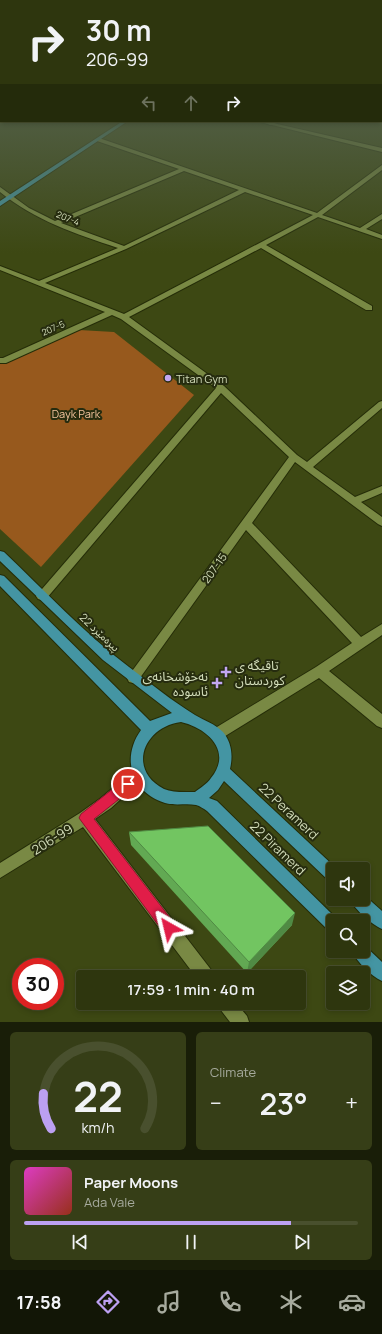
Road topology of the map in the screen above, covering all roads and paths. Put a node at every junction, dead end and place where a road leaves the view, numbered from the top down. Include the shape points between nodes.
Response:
1 (72, 158) edge
2 (148, 158) edge
3 (382, 168) edge
4 (182, 170) junction
5 (0, 189) edge
6 (244, 190) junction
7 (9, 198) junction
8 (0, 204) edge
9 (318, 215) junction
10 (382, 216) edge
11 (55, 223) junction
12 (361, 230) junction
13 (382, 237) edge
14 (261, 245) junction
15 (124, 248) junction
16 (0, 268) edge
17 (40, 283) junction
18 (369, 308) dead end
19 (112, 312) junction
20 (124, 317) junction
21 (1, 361) edge
22 (221, 388) junction
23 (382, 404) edge
24 (294, 457) junction
25 (307, 467) junction
26 (382, 489) edge
27 (354, 501) junction
28 (382, 522) edge
29 (246, 523) junction
30 (0, 555) edge
31 (0, 579) edge
32 (42, 596) junction
33 (382, 629) edge
34 (360, 644) junction
35 (320, 671) junction
36 (133, 678) junction
37 (190, 718) junction
38 (382, 722) edge
39 (149, 730) junction
40 (217, 734) junction
41 (223, 771) junction
42 (139, 774) junction
43 (197, 799) junction
44 (85, 818) junction
45 (326, 868) edge
46 (0, 872) edge
47 (366, 906) edge
48 (326, 917) edge
49 (382, 921) edge
50 (367, 958) edge
51 (201, 970) edge
52 (382, 973) edge
53 (231, 1010) edge
54 (240, 1022) edge

1 - 7 main road
2 - 4 street
3 - 9 street
4 - 6 street
4 - 11 street
5 - 7 street, 207-4
6 - 9 street
6 - 15 street
7 - 8 main road
7 - 11 street, 207-4
9 - 12 street
9 - 14 street
10 - 12 street
11 - 15 street, 207-4
12 - 13 street
14 - 18 street
14 - 20 street
15 - 17 street
16 - 17 street
17 - 19 street
19 - 20 street
19 - 21 street, 207-5
20 - 22 street
22 - 24 street
22 - 32 street
23 - 25 street
24 - 25 street
24 - 29 street, 207-15
25 - 27 street
26 - 27 street
27 - 28 street
29 - 34 street
29 - 36 street, 207-15
30 - 32 main road, 22 پیرەمێرد
31 - 39 main road
32 - 36 main road, 22 پیرەمێرد via 90,642
33 - 34 street
34 - 35 street
35 - 38 street
35 - 40 street
36 - 37 main road, 22 پیرەمێرد
37 - 39 main road via 172,718 156,724
37 - 40 main road
39 - 42 main road via 142,737 136,755
40 - 41 main road via 225,751
41 - 43 main road via 218,781
41 - 45 main road, 22 Peramerd
42 - 43 main road via 146,785 158,793 171,798
42 - 44 street, 206-99
43 - 48 main road, 22 Piramerd via 212,806
44 - 46 street, 206-99
44 - 51 street
47 - 49 main road
50 - 52 main road
53 - 54 street

